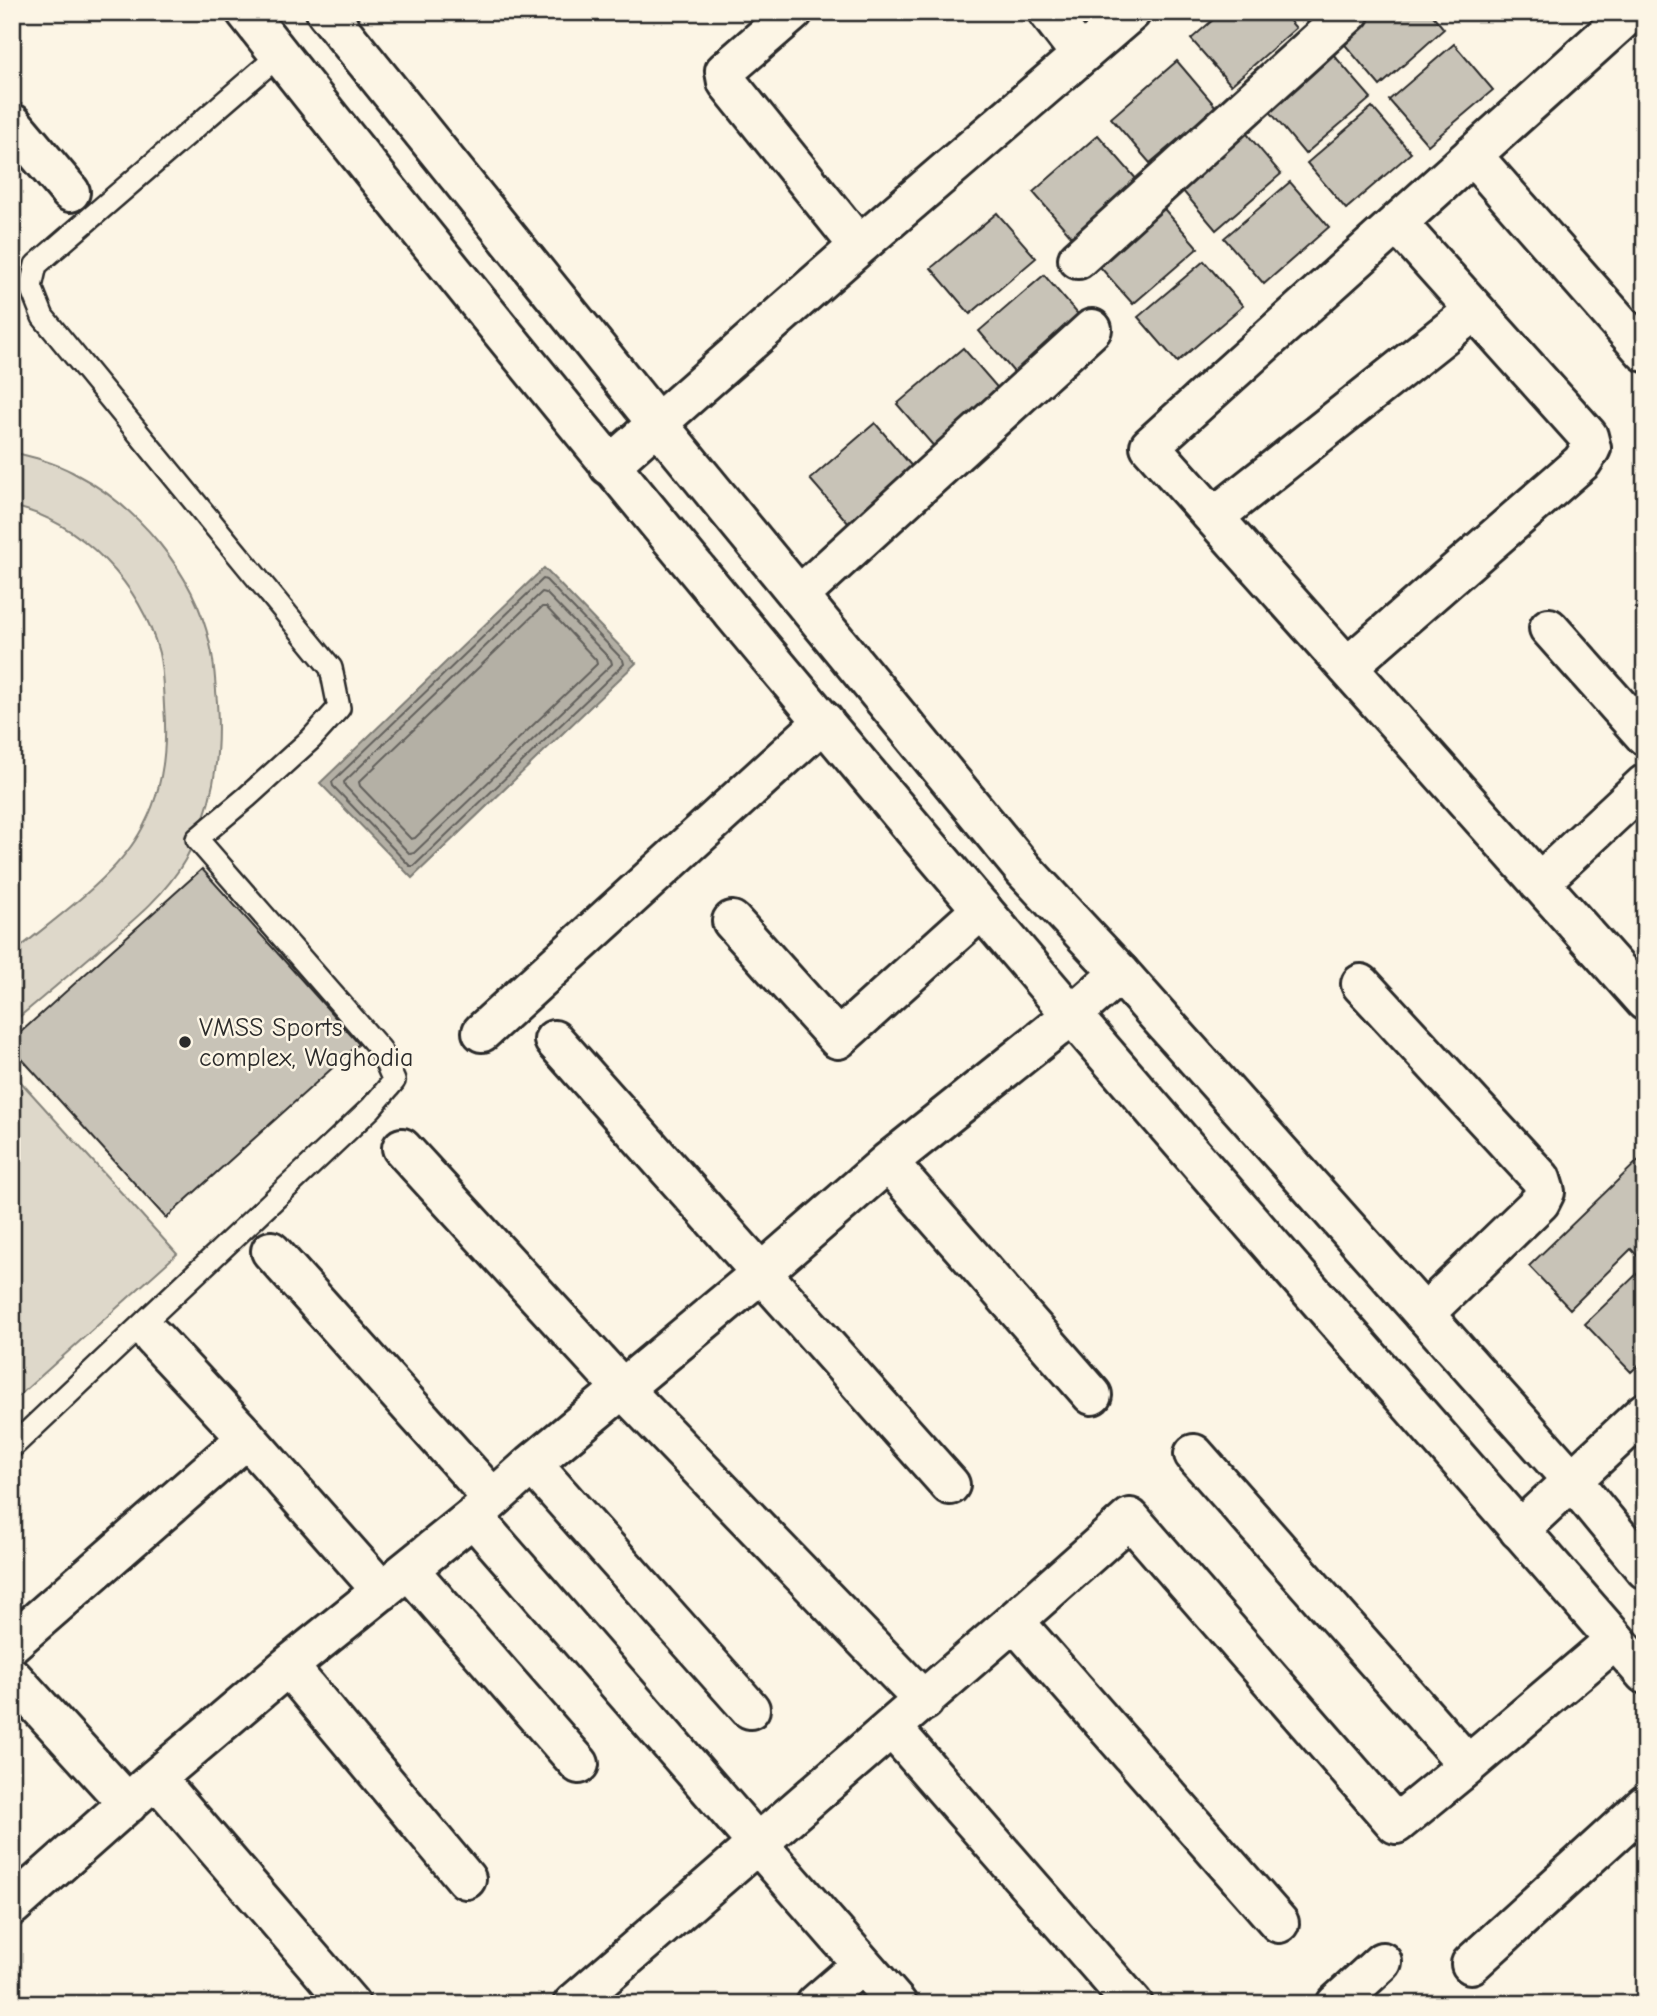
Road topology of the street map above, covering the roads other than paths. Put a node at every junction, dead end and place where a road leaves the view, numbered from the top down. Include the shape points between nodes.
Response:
1 (246, 12) edge
2 (326, 12) edge
3 (793, 12) edge
4 (1048, 12) edge
5 (1131, 12) edge
6 (1350, 12) edge
7 (1631, 12) edge
8 (279, 54) junction
9 (1081, 55) junction
10 (12, 123) edge
11 (1472, 155) junction
12 (70, 192) dead end
13 (1397, 223) junction
14 (859, 246) junction
15 (1078, 258) dead end
16 (1475, 310) junction
17 (1092, 329) dead end
18 (1645, 352) edge
19 (657, 423) junction
20 (609, 466) junction
21 (1214, 517) junction
22 (799, 596) junction
23 (1549, 628) dead end
24 (1347, 667) junction
25 (824, 721) junction
26 (1645, 736) edge
27 (1645, 784) edge
28 (1539, 883) junction
29 (982, 909) junction
30 (732, 921) dead end
31 (1120, 973) junction
32 (1361, 984) dead end
33 (1645, 1001) edge
34 (1072, 1015) junction
35 (482, 1032) dead end
36 (554, 1040) dead end
37 (402, 1148) dead end
38 (888, 1163) junction
39 (271, 1251) dead end
40 (761, 1273) junction
41 (1423, 1314) junction
42 (153, 1337) dead end
43 (622, 1388) junction
44 (1092, 1395) dead end
45 (1645, 1412) edge
46 (247, 1438) junction
47 (12, 1447) edge
48 (1194, 1454) dead end
49 (532, 1464) junction
50 (1571, 1479) junction
51 (950, 1485) dead end
52 (483, 1508) junction
53 (1518, 1530) junction
54 (1645, 1569) edge
55 (396, 1581) junction
56 (1014, 1621) junction
57 (1615, 1640) junction
58 (12, 1643) edge
59 (288, 1666) junction
60 (1645, 1674) edge
61 (12, 1678) edge
62 (923, 1702) junction
63 (750, 1709) dead end
64 (893, 1729) junction
65 (579, 1764) dead end
66 (1468, 1765) junction
67 (156, 1778) junction
68 (128, 1804) junction
69 (1645, 1805) edge
70 (757, 1843) junction
71 (466, 1879) dead end
72 (12, 1906) edge
73 (1279, 1923) dead end
74 (1382, 1962) dead end
75 (862, 1964) junction
76 (1471, 1964) dead end
77 (338, 1999) edge
78 (573, 2004) edge
79 (816, 2004) edge
80 (897, 2004) edge
81 (1133, 2004) edge
82 (1336, 2004) edge

1 - 8 street
2 - 19 street
3 - 14 street via 725,71 727,82
4 - 9 street
5 - 9 street
6 - 15 street
7 - 11 street
8 - 20 street
8 - 47 lane via 36,265 30,287 43,317 331,668 339,708 266,781 197,839 380,1049 394,1081
9 - 14 street
10 - 12 street
11 - 13 street
11 - 18 street
13 - 16 street
13 - 21 street via 1150,446
14 - 19 street
16 - 21 street
16 - 24 street via 1588,436 1591,448 1583,461
17 - 22 street
19 - 20 street
19 - 22 street
20 - 25 street
21 - 24 street
22 - 31 street via 1024,870
23 - 26 street
24 - 28 street
25 - 29 street
25 - 35 street
27 - 28 street
28 - 33 street
29 - 30 street via 838,1040
29 - 34 street
31 - 34 street
31 - 41 street
32 - 41 street via 1541,1179 1545,1192 1540,1202
34 - 38 street
34 - 53 street
36 - 40 street
37 - 43 street
38 - 40 street
38 - 44 street
39 - 52 street
40 - 43 street
40 - 51 street
41 - 50 street
42 - 46 street
43 - 49 street
43 - 62 street
45 - 50 street
46 - 55 street
46 - 58 street
48 - 66 street
49 - 52 street
49 - 63 street
50 - 53 street
50 - 54 street
52 - 55 street
52 - 70 street
53 - 57 street
55 - 59 street
55 - 65 street
56 - 62 street
56 - 66 street via 1130,1518 1396,1824
56 - 73 street
57 - 60 street
57 - 66 street
59 - 67 street
59 - 71 street
61 - 68 street
62 - 64 street
64 - 70 street
64 - 81 street
67 - 68 street
67 - 77 street
68 - 72 street
69 - 76 street
70 - 75 street
70 - 78 street
74 - 82 street
75 - 79 street
75 - 80 street

